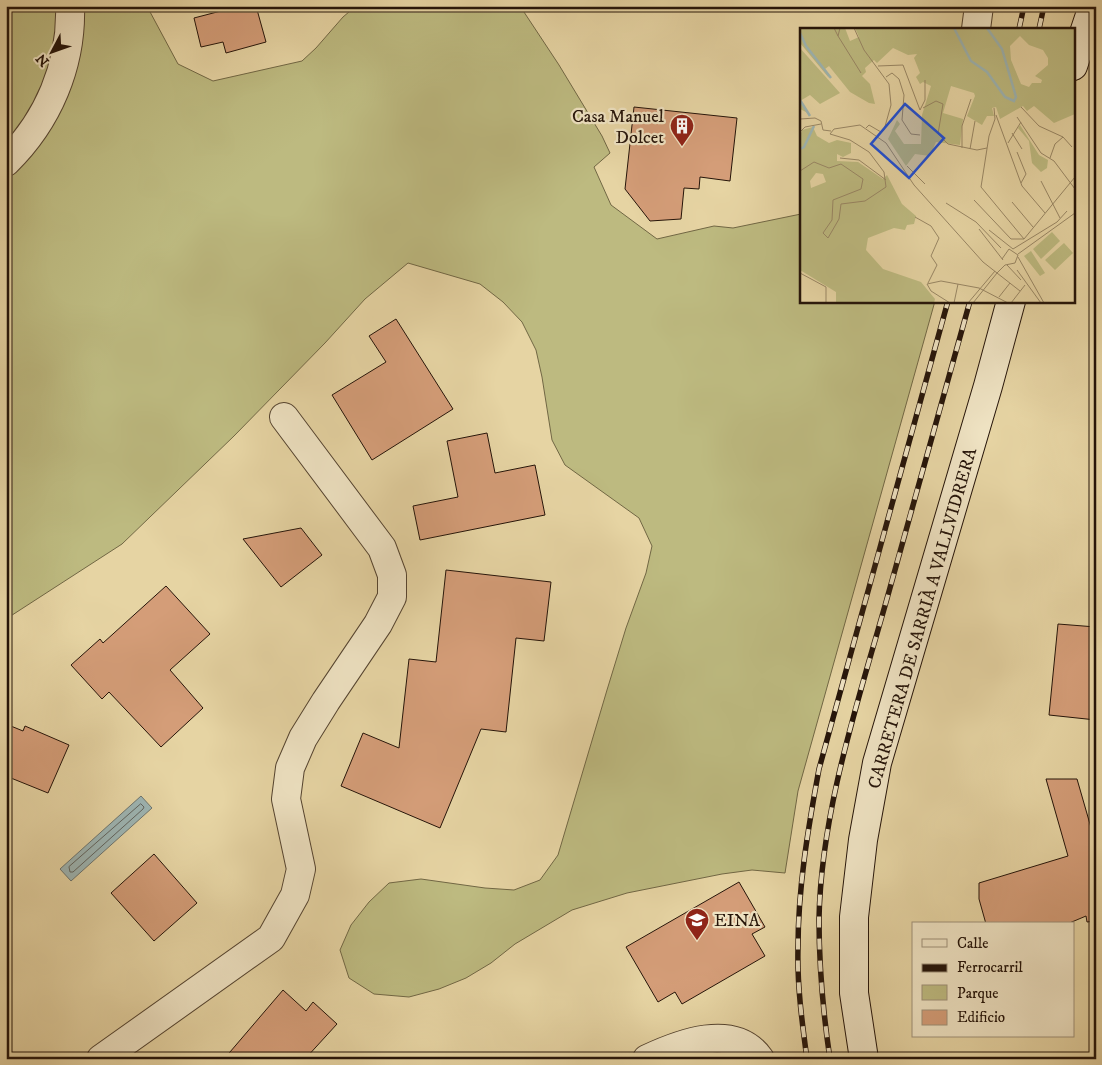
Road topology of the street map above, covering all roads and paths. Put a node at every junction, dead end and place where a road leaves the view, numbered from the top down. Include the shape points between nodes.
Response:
1 (70, 6) edge
2 (979, 6) edge
3 (1094, 6) edge
4 (976, 28) edge
5 (1074, 63) edge
6 (6, 162) edge
7 (1011, 302) edge
8 (284, 417) dead end
9 (101, 1059) edge
10 (647, 1059) edge
11 (760, 1059) edge
12 (864, 1059) edge

1 - 6 street via 65,58 55,92 38,123
2 - 4 street
3 - 5 street
7 - 12 street, CARRETERA DE SARRIÀ A VALLVIDRERA via 875,773 854,917 854,992
8 - 9 street via 382,548 392,575 392,597 378,624 303,738 290,768 286,799 300,869 295,895 271,938
10 - 11 street via 689,1042 719,1039 744,1045

